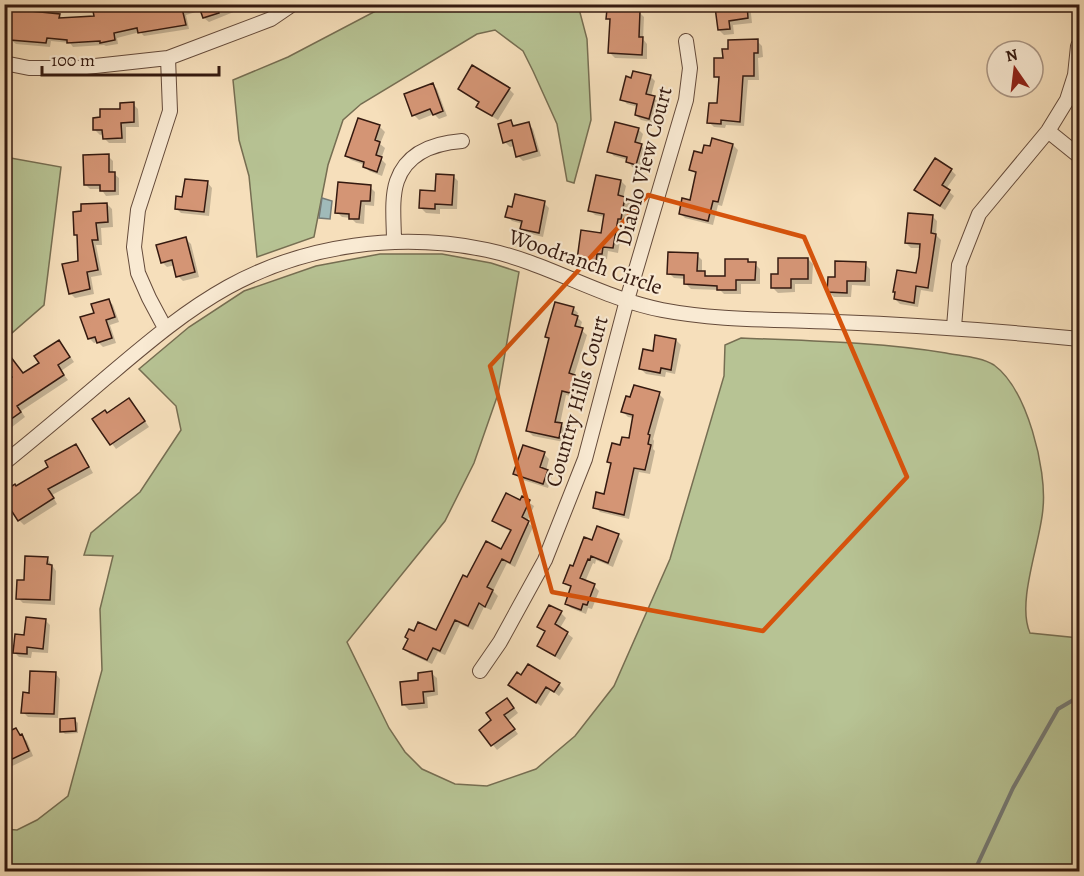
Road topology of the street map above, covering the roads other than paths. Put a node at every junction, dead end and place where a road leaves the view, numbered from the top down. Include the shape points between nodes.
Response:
1 (294, 4) edge
2 (686, 41) dead end
3 (1078, 46) edge
4 (168, 58) junction
5 (4, 63) edge
6 (1048, 131) junction
7 (462, 141) dead end
8 (1078, 156) edge
9 (394, 242) junction
10 (627, 300) junction
11 (954, 327) junction
12 (165, 328) junction
13 (1080, 339) edge
14 (4, 463) edge
15 (480, 671) dead end

1 - 4 street via 271,19
2 - 10 street, Diablo View Court via 690,68 686,99
3 - 6 street via 1067,100
4 - 5 street via 77,68 28,68
4 - 12 street via 170,111 138,210 134,247 138,273
6 - 8 street
6 - 11 street via 979,214 959,265
7 - 9 street via 440,143 421,151 408,164 398,179 394,198
9 - 10 street, Woodranch Circle via 441,243 487,250 532,262
9 - 12 street, Woodranch Circle via 349,246 263,270 226,288
10 - 11 street, Woodranch Circle via 662,310 715,316
10 - 15 street, Country Hills Court via 585,459 549,550 500,642
11 - 13 street, Woodranch Circle
12 - 14 street, Woodranch Circle

